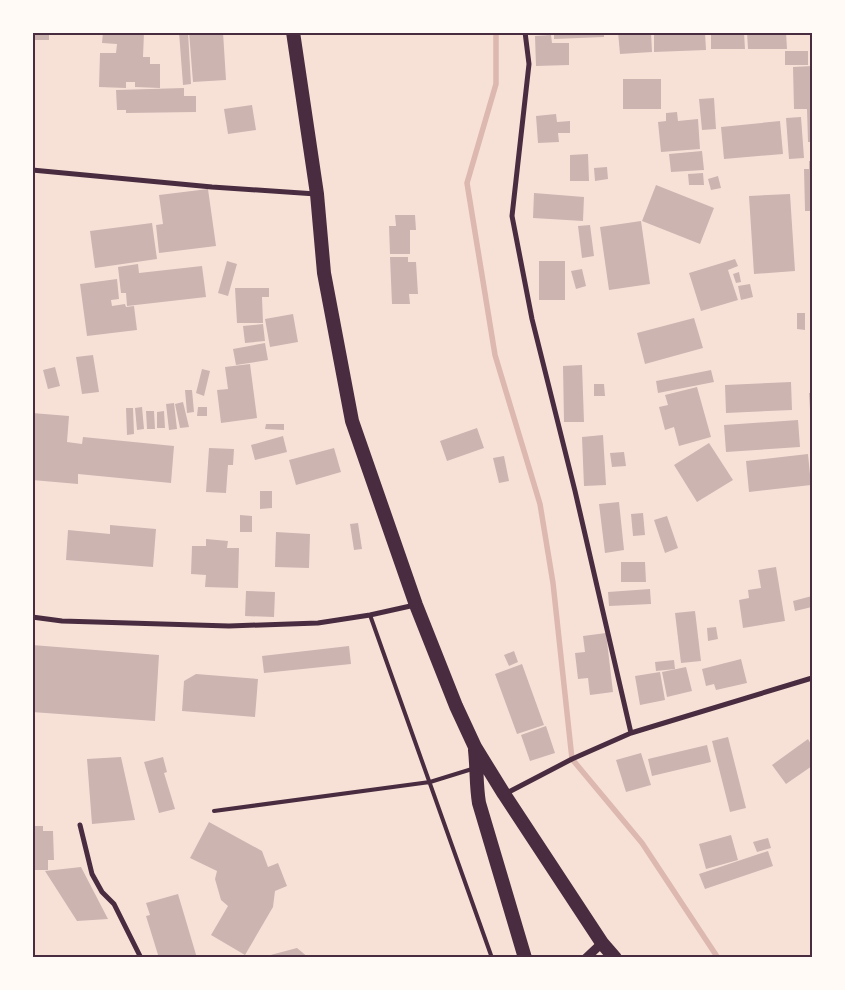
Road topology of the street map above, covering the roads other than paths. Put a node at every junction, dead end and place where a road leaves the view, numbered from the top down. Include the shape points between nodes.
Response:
1 (293, 32) edge
2 (525, 32) edge
3 (32, 170) edge
4 (317, 194) junction
5 (416, 604) junction
6 (370, 615) junction
7 (32, 617) edge
8 (812, 678) edge
9 (630, 733) junction
10 (474, 747) junction
11 (477, 768) junction
12 (430, 782) junction
13 (504, 794) junction
14 (214, 811) dead end
15 (80, 825) dead end
16 (602, 942) junction
17 (141, 958) edge
18 (492, 958) edge
19 (525, 958) edge
20 (586, 958) edge
21 (615, 958) edge

1 - 4 highway
2 - 9 street via 529,64 512,216 532,319
3 - 4 street
4 - 5 highway via 324,273 352,421
5 - 6 street
5 - 10 highway
6 - 7 street via 318,623 229,626 62,621
6 - 12 lane
8 - 9 street
9 - 13 street
10 - 11 highway
10 - 13 highway
11 - 12 lane
11 - 19 highway via 479,803
12 - 14 lane
12 - 18 lane
13 - 16 highway
15 - 17 street via 92,874 102,892 114,904
16 - 20 street
16 - 21 highway

